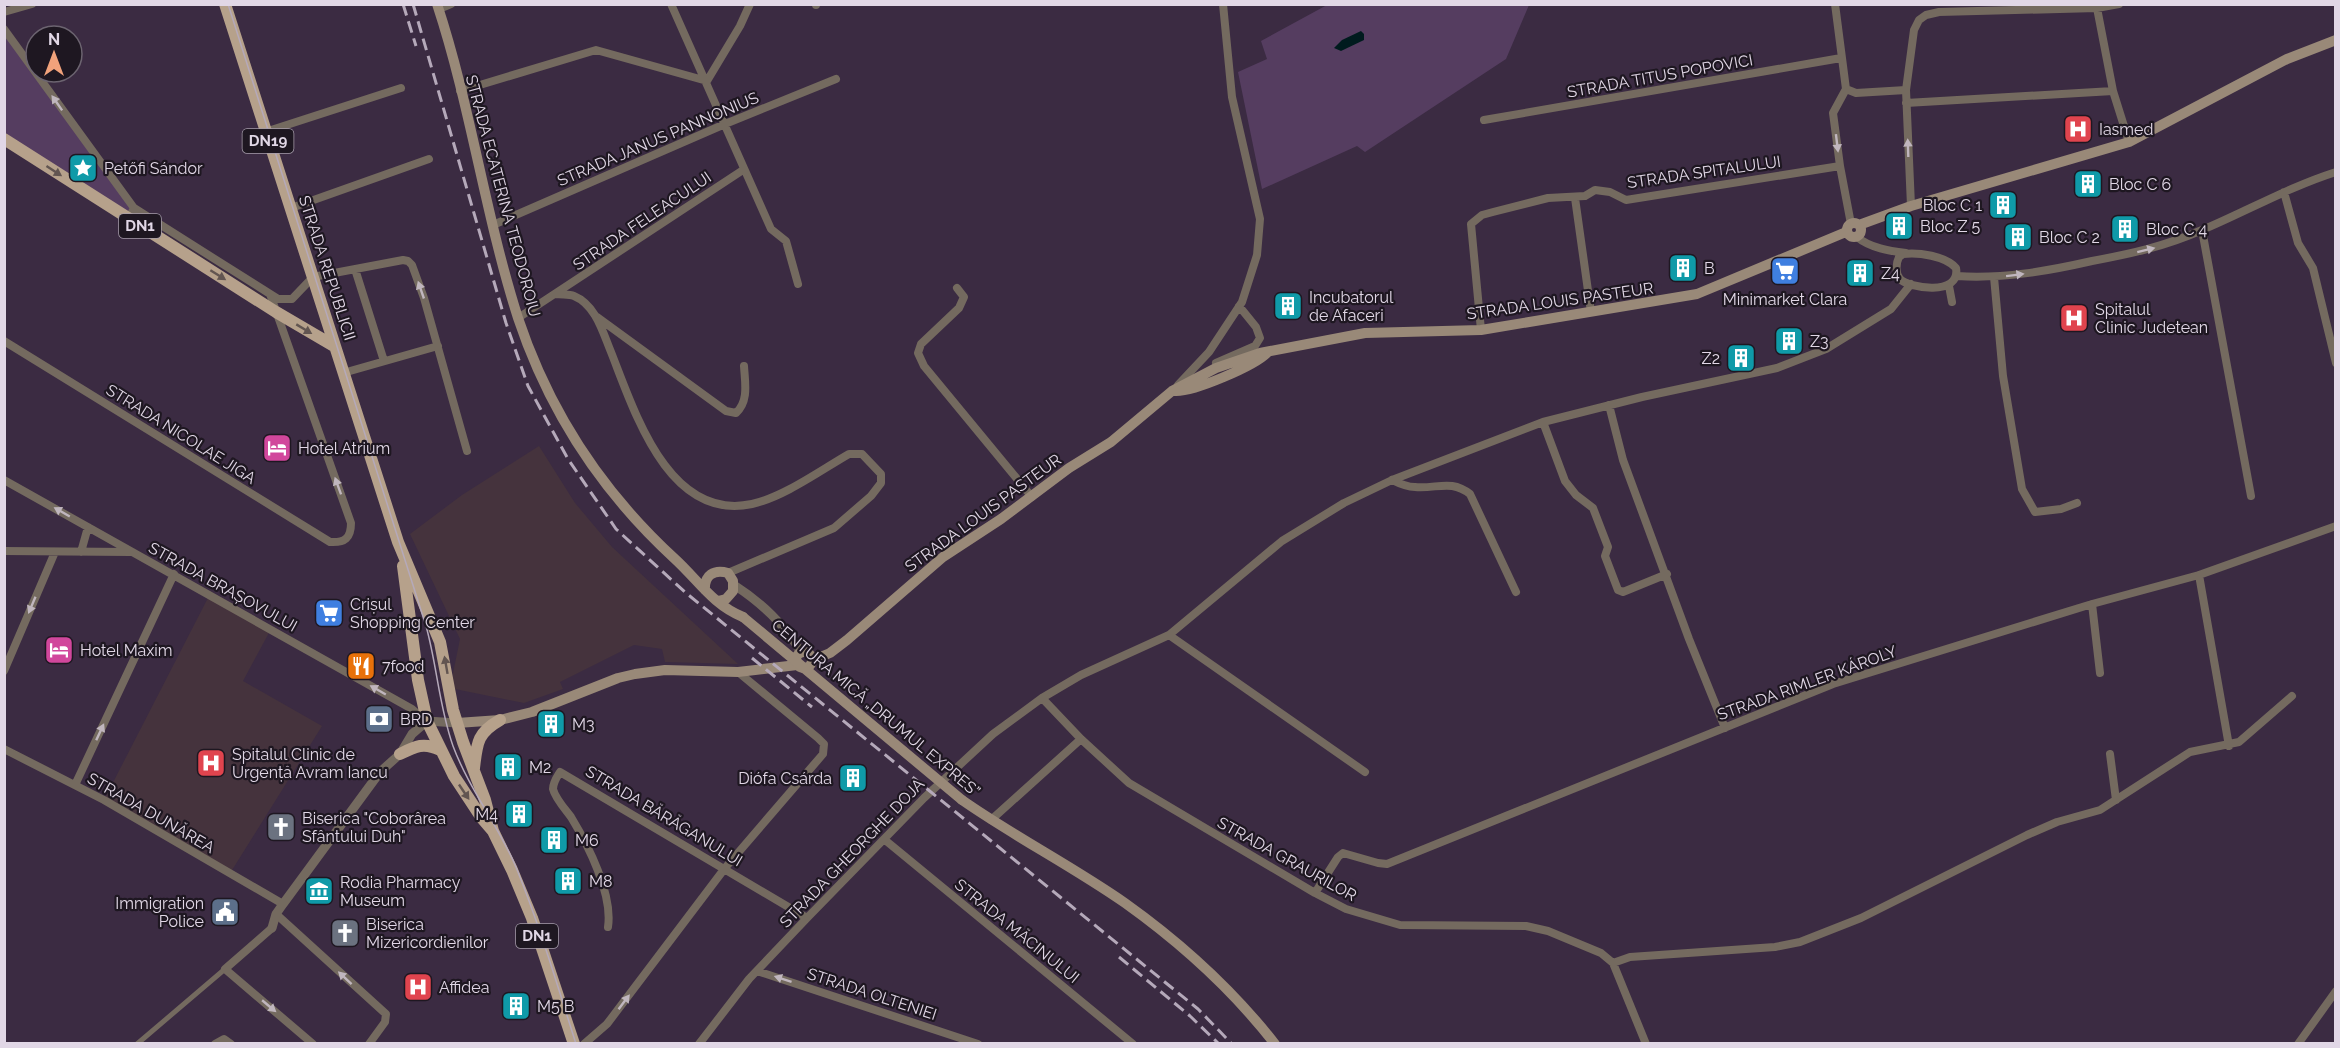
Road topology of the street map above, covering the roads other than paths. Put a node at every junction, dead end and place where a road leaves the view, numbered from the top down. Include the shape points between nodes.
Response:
1 (32, 4) edge
2 (225, 4) edge
3 (451, 4) edge
4 (671, 4) edge
5 (750, 4) edge
6 (1223, 4) edge
7 (1835, 4) edge
8 (2119, 4) edge
9 (438, 7) edge
10 (2097, 8) junction
11 (4, 12) edge
12 (4, 29) edge
13 (2336, 40) edge
14 (1841, 58) junction
15 (836, 79) dead end
16 (707, 81) junction
17 (401, 88) dead end
18 (1846, 89) junction
19 (1906, 90) junction
20 (460, 91) junction
21 (2113, 91) junction
22 (1906, 103) junction
23 (1484, 120) dead end
24 (725, 124) junction
25 (265, 132) junction
26 (4, 139) edge
27 (2129, 142) junction
28 (429, 159) dead end
29 (1840, 166) junction
30 (743, 170) junction
31 (2336, 172) edge
32 (2284, 192) junction
33 (1575, 198) junction
34 (1911, 206) junction
35 (291, 208) junction
36 (131, 213) junction
37 (493, 225) junction
38 (1853, 230) junction
39 (2202, 231) junction
40 (1888, 250) junction
41 (1908, 254) junction
42 (1897, 263) junction
43 (355, 269) junction
44 (313, 276) junction
45 (1957, 276) junction
46 (1994, 277) junction
47 (1899, 278) junction
48 (798, 284) dead end
49 (1911, 284) junction
50 (1949, 286) junction
51 (957, 288) dead end
52 (270, 294) junction
53 (556, 294) junction
54 (1902, 294) junction
55 (1952, 302) dead end
56 (1239, 306) junction
57 (276, 312) junction
58 (1591, 312) junction
59 (596, 317) junction
60 (518, 318) junction
61 (1481, 330) junction
62 (8, 343) edge
63 (334, 346) junction
64 (438, 346) junction
65 (4, 352) edge
66 (1209, 352) junction
67 (1267, 353) junction
68 (384, 361) junction
69 (2336, 363) edge
70 (744, 366) dead end
71 (1215, 366) junction
72 (343, 373) junction
73 (1172, 391) junction
74 (1609, 405) junction
75 (1544, 422) junction
76 (466, 451) dead end
77 (4, 480) edge
78 (1392, 480) junction
79 (1032, 496) junction
80 (2251, 496) dead end
81 (2077, 503) dead end
82 (2336, 526) edge
83 (88, 527) junction
84 (398, 542) junction
85 (4, 550) edge
86 (55, 552) junction
87 (81, 552) junction
88 (132, 552) junction
89 (680, 563) junction
90 (728, 573) junction
91 (174, 574) junction
92 (710, 574) junction
93 (1666, 574) junction
94 (2199, 575) junction
95 (705, 590) junction
96 (732, 592) junction
97 (1516, 592) dead end
98 (718, 600) junction
99 (2092, 604) junction
100 (743, 617) junction
101 (1169, 634) junction
102 (801, 653) junction
103 (813, 660) junction
104 (797, 665) junction
105 (4, 670) edge
106 (738, 672) junction
107 (2100, 673) dead end
108 (2292, 696) dead end
109 (1042, 698) junction
110 (500, 720) junction
111 (428, 722) junction
112 (457, 723) junction
113 (1725, 728) junction
114 (1081, 739) junction
115 (2229, 746) junction
116 (4, 749) edge
117 (440, 750) junction
118 (400, 754) junction
119 (2110, 754) dead end
120 (474, 770) junction
121 (1365, 772) dead end
122 (75, 785) junction
123 (2116, 800) junction
124 (991, 820) junction
125 (493, 831) junction
126 (885, 840) junction
127 (724, 868) junction
128 (1315, 893) junction
129 (283, 904) junction
130 (276, 914) junction
131 (807, 918) junction
132 (608, 927) dead end
133 (272, 928) joint
134 (1613, 963) junction
135 (225, 969) junction
136 (757, 971) junction
137 (2336, 991) edge
138 (137, 1044) edge
139 (215, 1044) edge
140 (231, 1044) edge
141 (313, 1044) edge
142 (369, 1044) edge
143 (574, 1044) edge
144 (584, 1044) edge
145 (699, 1044) edge
146 (978, 1044) edge
147 (1133, 1044) edge
148 (1275, 1044) edge
149 (1647, 1044) edge
150 (2298, 1044) edge

1 - 11 street
2 - 25 main road, STRADA REPUBLICII / DN19
3 - 9 street
4 - 16 street
5 - 16 street
6 - 56 street via 1232,97 1260,219 1257,255
7 - 14 street
8 - 10 street
9 - 20 main road, STRADA ECATERINA TEODOROIU
10 - 19 street via 1926,15 1914,30
10 - 21 street
36 -> 12 street
13 - 27 main road, STRADA LOUIS PASTEUR via 2287,59
14 - 18 street
14 - 23 street, STRADA TITUS POPOVICI
15 - 24 street, STRADA JANUS PANNONIUS
16 - 20 street via 596,50
16 - 24 street
17 - 25 street
18 - 19 street via 1856,93
18 -> 29 street via 1833,113
19 - 22 street
20 - 37 main road, STRADA ECATERINA TEODOROIU
21 - 22 street
21 - 27 street
34 -> 22 street
24 - 30 street
24 - 37 street, STRADA JANUS PANNONIUS
25 - 35 main road, STRADA REPUBLICII / DN19
26 -> 36 main road, DN1
27 - 34 main road, STRADA LOUIS PASTEUR
28 - 35 street
29 - 33 street, STRADA SPITALULUI via 1626,200 1603,190
29 - 38 street
30 - 48 street via 771,229 786,241
30 - 53 street, STRADA FELEACULUI
31 - 32 street
32 - 39 street
32 - 69 street via 2298,243 2313,268
33 - 58 street
33 - 61 street, STRADA SPITALULUI via 1548,198 1482,215 1471,224
34 - 38 main road, STRADA LOUIS PASTEUR
35 - 44 main road, STRADA REPUBLICII / DN19
36 - 52 street
36 -> 57 main road, DN1
37 - 60 main road, STRADA ECATERINA TEODOROIU
38 - 40 street via 1866,243
38 - 58 main road, STRADA LOUIS PASTEUR via 1697,294
46 -> 39 street via 2150,249
39 - 80 street
40 - 41 street
40 - 42 street
41 - 42 street via 1899,257
41 - 45 street via 1950,262
42 - 47 street
43 - 44 street
64 -> 43 street via 408,261
43 - 68 street
44 - 52 street via 292,299 278,299
44 - 63 main road, STRADA REPUBLICII / DN19
45 - 46 street
45 - 50 street
46 - 81 street via 2003,376 2022,489 2035,512
47 - 49 street
47 - 54 street
49 - 50 street
49 - 54 street, STRADA GHEORGHE DOJA
50 - 55 street
51 - 79 street via 964,297 959,308 921,344 918,353 924,366
52 - 57 street
53 - 59 street, STRADA FELEACULUI via 574,296
53 - 60 street, STRADA FELEACULUI
54 - 74 street, STRADA GHEORGHE DOJA via 1891,309 1827,350 1777,368
56 - 66 street
56 - 71 street via 1260,338 1255,346
62 -> 57 street, STRADA NICOLAE JIGA via 330,542 346,540 351,523
57 -> 63 main road, DN1
58 - 61 main road, STRADA LOUIS PASTEUR
59 - 70 street, STRADA FELEACULUI via 726,411 736,413 742,407 746,395
59 - 90 street, STRADA FELEACULUI via 658,458 699,496 730,506 753,504 849,454 862,454 881,474 881,483 871,496 834,528
60 - 89 main road, STRADA ECATERINA TEODOROIU via 573,438 621,504
61 - 67 main road, STRADA LOUIS PASTEUR via 1365,333
62 - 65 street
63 - 72 main road, STRADA REPUBLICII / DN1
64 - 68 street
64 - 76 street
66 - 71 street
66 - 73 street
67 - 71 main road, STRADA LOUIS PASTEUR
67 - 73 main road, STRADA LOUIS PASTEUR via 1256,362 1197,387
68 - 72 street
71 - 73 main road, STRADA LOUIS PASTEUR
72 - 84 main road, STRADA REPUBLICII / DN1
73 - 79 main road, STRADA LOUIS PASTEUR via 1111,442
74 - 75 street, STRADA GHEORGHE DOJA
74 - 93 street via 1623,460
75 - 78 street, STRADA GHEORGHE DOJA
75 - 93 street via 1565,482 1593,508 1618,590 1623,592
83 -> 77 street, STRADA BRAȘOVULUI
78 - 97 street via 1417,488 1461,487 1470,494
78 - 101 street, STRADA GHEORGHE DOJA via 1344,503 1282,541
79 - 103 main road, STRADA LOUIS PASTEUR via 943,557 830,653
82 - 94 street, STRADA RIMLER KÁROLY
83 - 87 street
83 - 88 street, STRADA BRAȘOVULUI
84 - 111 main road, STRADA REPUBLICII / DN1
112 -> 84 main road, STRADA REPUBLICII / DN1 via 438,634
85 - 86 street
86 - 87 street
86 -> 105 street
87 - 88 street
88 - 91 street, STRADA BRAȘOVULUI
89 - 92 main road, STRADA ECATERINA TEODOROIU
89 - 95 main road, STRADA ECATERINA TEODOROIU
90 - 92 main road
90 - 96 main road
111 -> 91 street, STRADA BRAȘOVULUI via 412,709
122 -> 91 street
92 - 95 main road
93 - 113 street
94 - 99 street, STRADA RIMLER KÁROLY
94 - 115 street
95 - 98 main road
96 - 98 main road
96 - 100 main road, CENTURA MICĂ „DRUMUL EXPRES”
96 - 102 street via 756,602 786,631
98 - 100 main road, CENTURA MICĂ „DRUMUL EXPRES”
99 - 107 street
99 - 113 street, STRADA RIMLER KÁROLY via 1833,684
100 - 124 main road, CENTURA MICĂ „DRUMUL EXPRES”, bridge
101 - 109 street, STRADA GHEORGHE DOJA via 1080,675
101 - 121 street
102 - 103 main road via 808,653
102 - 104 main road
103 - 104 main road via 807,668
104 - 106 main road
106 - 110 main road via 665,670 635,674
106 - 127 street via 824,744 823,754
108 - 115 street via 2250,735
109 - 114 street, STRADA GRAURILOR
109 - 126 street, STRADA GHEORGHE DOJA via 993,734
110 - 112 main road
110 - 120 main road via 478,740
111 - 112 street
111 - 117 main road, STRADA REPUBLICII / DN1
111 - 118 street via 412,734
112 - 120 main road, STRADA REPUBLICII / DN1
113 - 128 street, STRADA RIMLER KÁROLY via 1387,864 1343,853
114 - 124 street
114 - 128 street, STRADA GRAURILOR via 1129,783
115 - 123 street via 2190,752
116 - 122 street, STRADA DUNĂREA
117 - 118 main road via 419,745
117 -> 125 main road, DN1
118 - 129 street via 380,772
119 - 123 street
120 - 125 main road, STRADA REPUBLICII / DN1
122 - 129 street, STRADA DUNĂREA
123 - 134 street via 2100,810 2027,835 1861,918 1800,942 1630,957
124 - 148 main road, CENTURA MICĂ „DRUMUL EXPRES” via 1124,903 1166,934 1203,965
125 - 143 main road, DN1 via 532,918
126 - 131 street, STRADA GHEORGHE DOJA
126 - 147 street, STRADA MĂCINULUI
127 - 131 street, STRADA BĂRĂGANULUI
127 - 132 street, STRADA BĂRĂGANULUI via 560,772 554,792 598,872 606,897
144 -> 127 street via 607,1024
128 - 134 street, STRADA GRAURILOR via 1346,909 1400,925 1537,928 1601,953
129 - 130 street
130 - 133 street
142 -> 130 street via 386,1014
131 - 136 street, STRADA GHEORGHE DOJA
133 - 135 street
134 - 149 street
135 - 138 street
135 -> 141 street
136 - 145 street, STRADA GHEORGHE DOJA
146 -> 136 street, STRADA OLTENIEI
137 - 150 street
139 - 140 street via 224,1039

